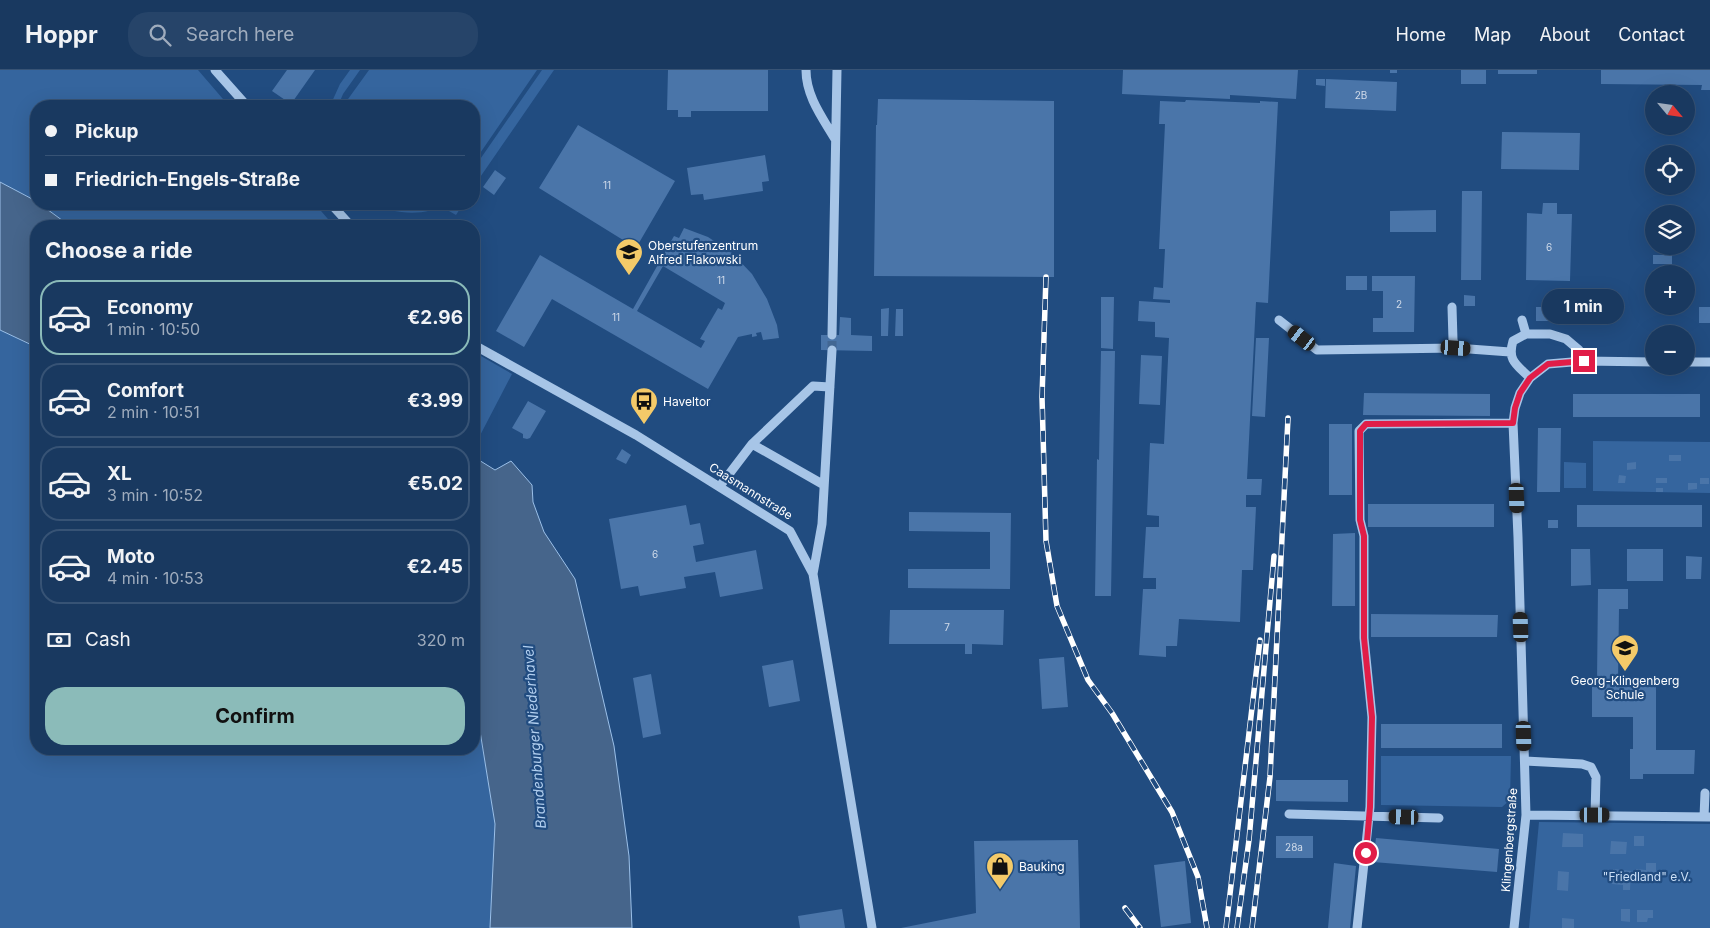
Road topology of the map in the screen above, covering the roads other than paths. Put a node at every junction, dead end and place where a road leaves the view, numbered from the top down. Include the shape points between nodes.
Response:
1 (216, 70) edge
2 (806, 70) edge
3 (837, 70) edge
4 (242, 100) edge
5 (836, 139) junction
6 (336, 210) edge
7 (346, 220) edge
8 (1452, 307) dead end
9 (1279, 320) dead end
10 (1522, 320) dead end
11 (1526, 334) junction
12 (832, 335) tunnel mouth
13 (480, 348) edge
14 (1456, 348) junction
15 (832, 350) tunnel mouth
16 (1510, 352) junction
17 (1584, 361) junction
18 (1645, 362) edge
19 (1695, 362) edge
20 (1710, 362) edge
21 (1530, 378) junction
22 (830, 387) junction
23 (1513, 423) junction
24 (752, 444) junction
25 (824, 485) junction
26 (720, 486) junction
27 (813, 574) junction
28 (1525, 761) junction
29 (1705, 794) dead end
30 (1289, 814) dead end
31 (1526, 815) junction
32 (1595, 815) junction
33 (1370, 816) junction
34 (1707, 817) edge
35 (1439, 818) dead end
36 (872, 928) edge
37 (1357, 928) edge
38 (1514, 928) edge

1 - 4 street
2 - 5 street via 809,95
3 - 5 street
5 - 12 street
6 - 7 street
8 - 14 street
9 - 14 street via 1318,350
10 - 11 street
11 - 16 street via 1513,341
11 - 17 street via 1550,334 1566,339 1579,350
13 - 26 street, Caasmannstraße via 605,417
14 - 16 street
15 - 22 street
16 - 21 street via 1513,362
17 - 18 street
17 - 21 street via 1548,364
19 - 20 street
21 - 23 street, Klingenbergstraße via 1520,393
22 - 24 street via 813,386
22 - 25 street
23 - 28 street, Klingenbergstraße
23 - 33 street via 1366,424 1360,431 1364,638 1372,717
24 - 25 street
24 - 26 street
25 - 27 street via 822,524
26 - 27 street, Caasmannstraße via 790,531
27 - 36 street, Caasmannstraße
28 - 31 street, Klingenbergstraße
28 - 32 street via 1591,767 1596,776
29 - 34 street
30 - 33 street
31 - 32 street
31 - 38 street, Klingenbergstraße
32 - 34 street
33 - 35 street
33 - 37 street

